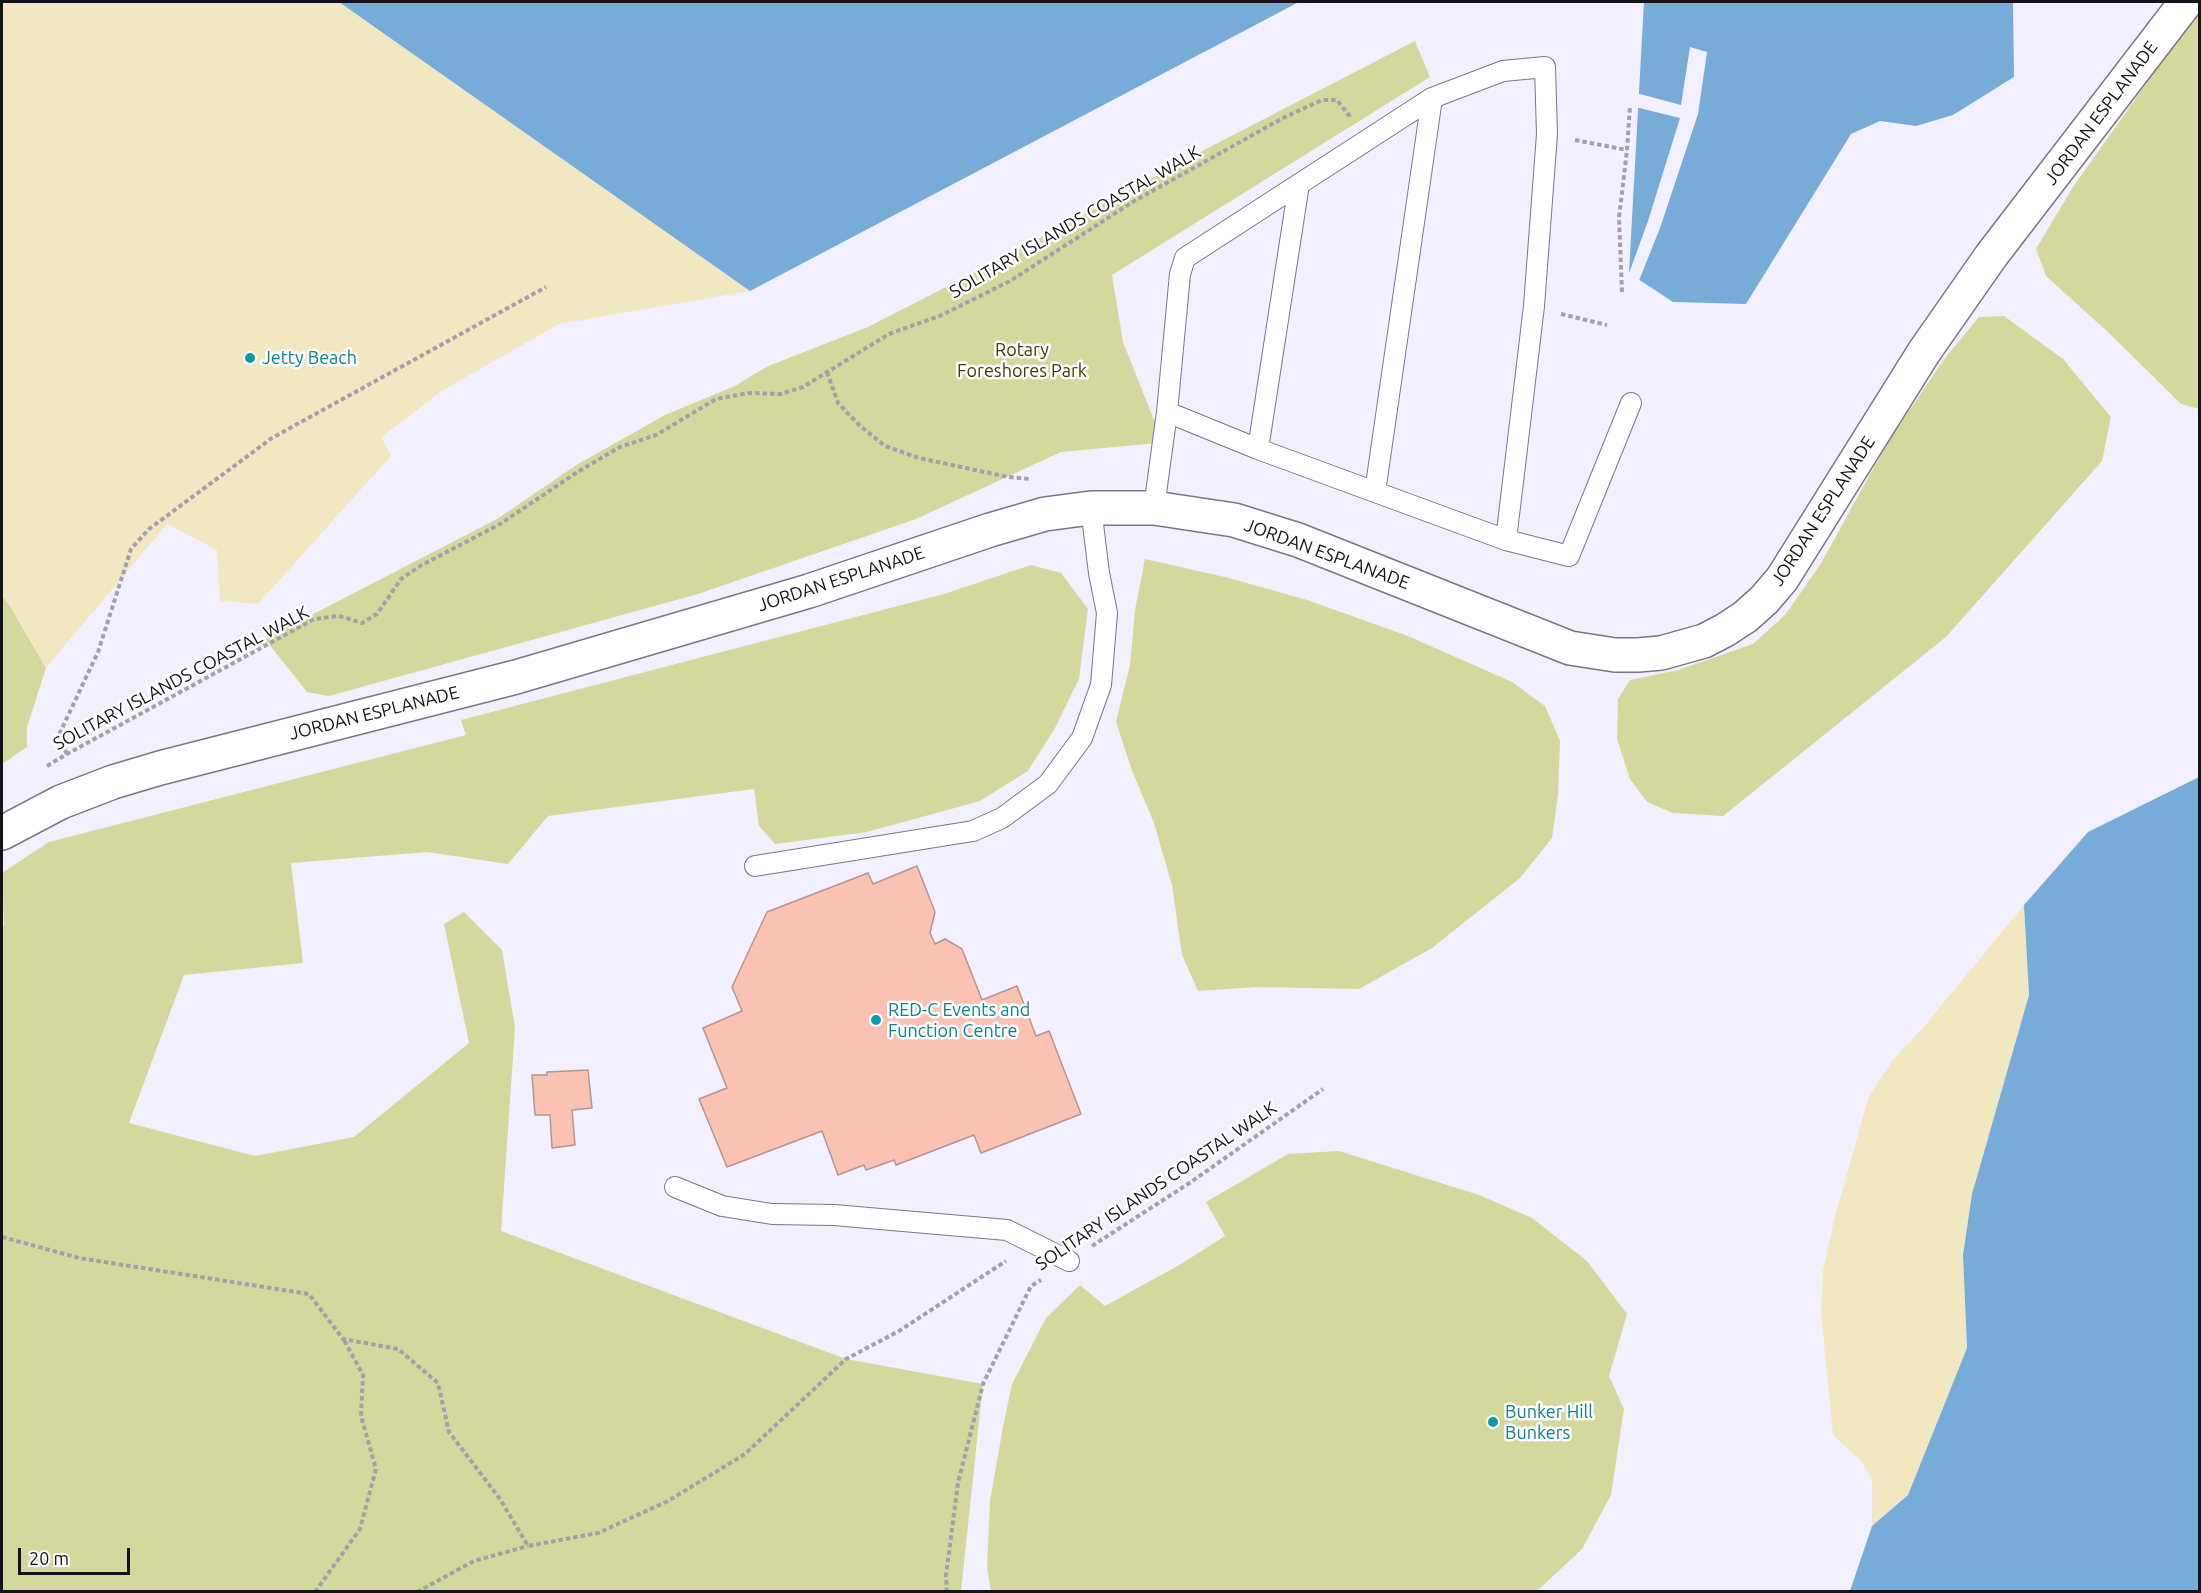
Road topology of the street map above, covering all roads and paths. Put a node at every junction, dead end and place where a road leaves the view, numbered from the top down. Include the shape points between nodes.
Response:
1 (2186, 2) edge
2 (1432, 98) junction
3 (1630, 106) dead end
4 (1368, 139) junction
5 (1587, 142) dead end
6 (1627, 150) junction
7 (1299, 184) junction
8 (546, 287) dead end
9 (1622, 292) dead end
10 (1564, 315) dead end
11 (1607, 325) dead end
12 (827, 372) junction
13 (1631, 403) dead end
14 (1167, 412) junction
15 (1258, 449) junction
16 (1040, 480) dead end
17 (1375, 492) junction
18 (1091, 508) junction
19 (1154, 508) junction
20 (1506, 540) junction
21 (67, 754) junction
22 (39, 772) dead end
23 (2, 833) edge
24 (755, 866) dead end
25 (1323, 1089) dead end
26 (675, 1187) dead end
27 (2, 1237) edge
28 (1034, 1243) junction
29 (1070, 1261) junction
30 (343, 1339) junction
31 (528, 1546) junction
32 (315, 1592) edge
33 (417, 1592) edge
34 (947, 1592) edge

1 - 19 street, JORDAN ESPLANADE via 1991,256 1931,342 1782,579 1745,617 1704,641 1638,655 1570,648 1298,540 1234,520
2 - 4 lane
2 - 17 lane
2 - 20 lane via 1503,70 1545,67 1547,134 1534,306
3 - 6 path
4 - 7 lane
4 - 12 path, SOLITARY ISLANDS COASTAL WALK via 1337,100 1322,100 1131,202 1010,281 942,315 889,334
5 - 6 path
6 - 9 path via 1619,219
7 - 14 lane via 1185,258 1180,274
7 - 15 lane
8 - 21 path via 272,438 149,529 131,549 98,652 58,738
10 - 11 path
12 - 16 path via 838,403 885,446 919,458
12 - 21 path, SOLITARY ISLANDS COASTAL WALK via 803,387 781,394 749,393 716,399 656,435 620,447 500,524 401,579 377,615 362,622 339,616 314,618
13 - 20 lane via 1569,556
14 - 15 lane
14 - 19 lane
15 - 17 lane
17 - 20 lane
18 - 19 street, JORDAN ESPLANADE
18 - 23 street, JORDAN ESPLANADE via 1045,514 809,591 516,677 113,782 61,802
18 - 24 lane via 1107,613 1101,684 1082,738 1048,784 1002,818 973,831
21 - 22 path, SOLITARY ISLANDS COASTAL WALK
25 - 29 path, SOLITARY ISLANDS COASTAL WALK
26 - 28 lane via 722,1206 772,1214 834,1215 1007,1230
27 - 30 path via 79,1258 309,1294
28 - 29 lane
28 - 31 path via 899,1331 846,1359 745,1454 668,1501 598,1533
29 - 34 path, SOLITARY ISLANDS COASTAL WALK via 1031,1286 983,1384 958,1483
30 - 31 path via 398,1349 438,1383 449,1432 500,1499
30 - 32 path via 363,1375 361,1416 376,1469 360,1528
31 - 33 path via 474,1561

